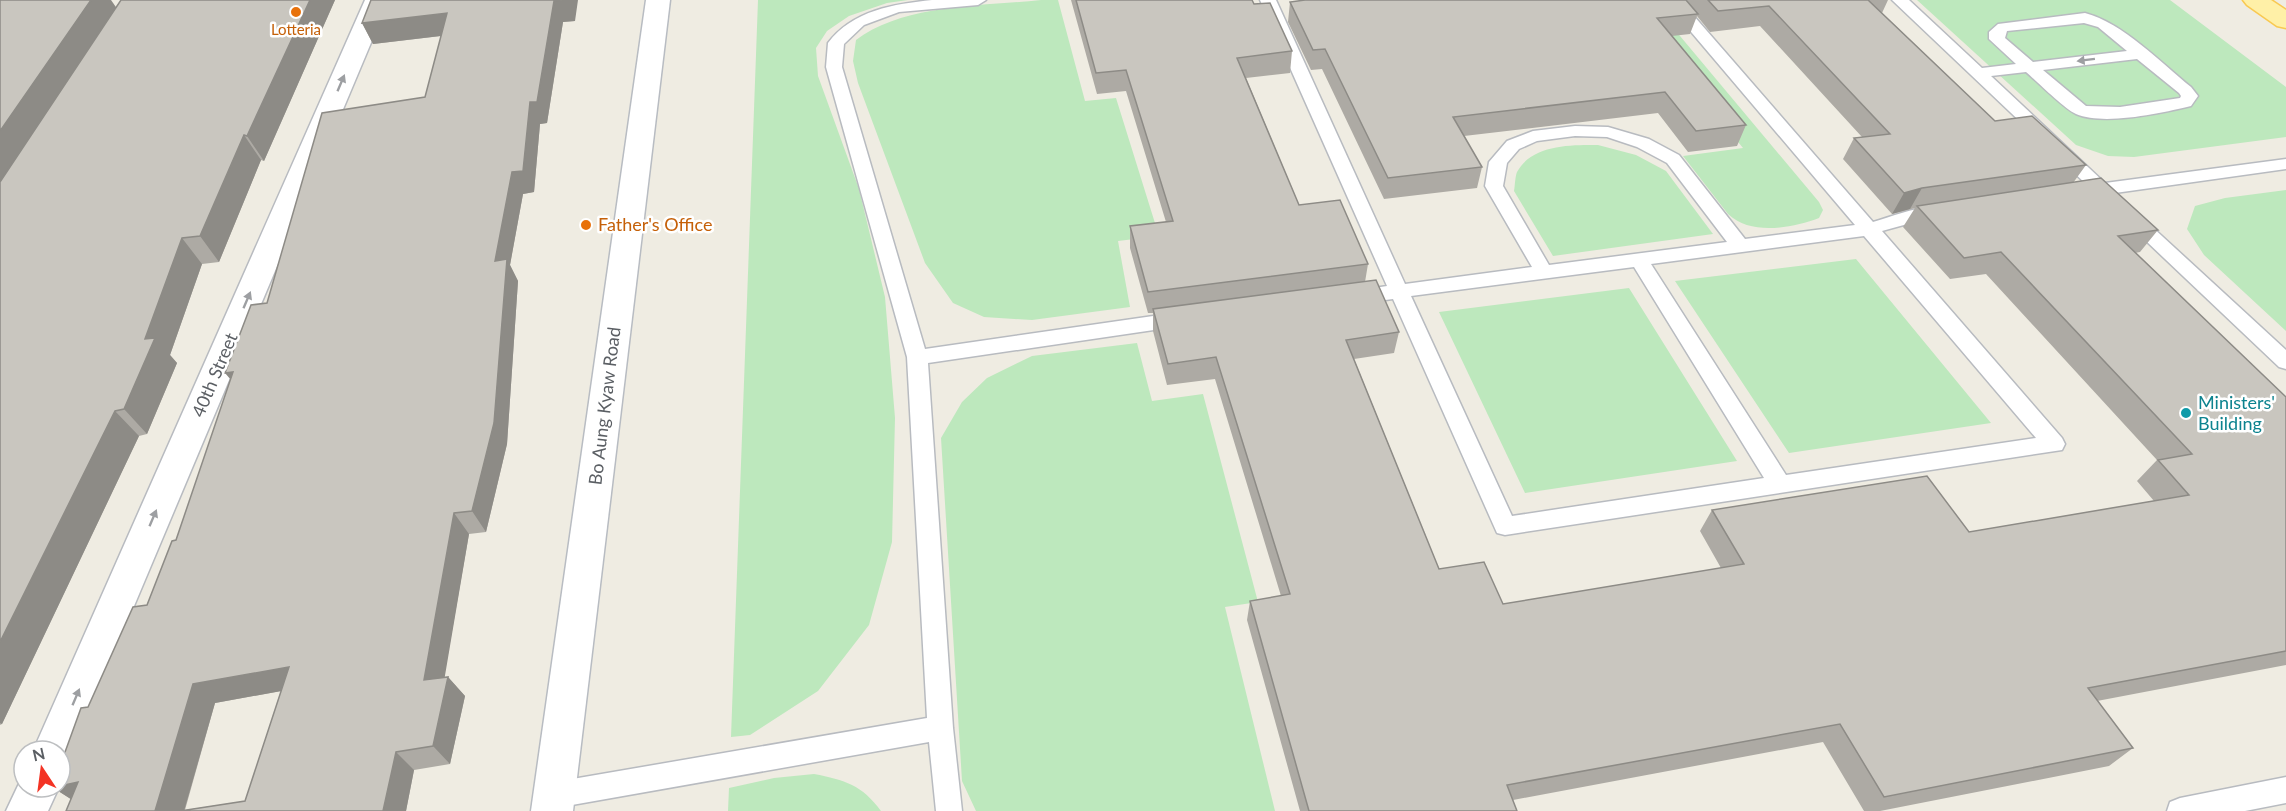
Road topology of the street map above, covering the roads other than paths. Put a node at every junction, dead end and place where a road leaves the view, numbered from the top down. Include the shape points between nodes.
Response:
1 (376, 0) edge
2 (658, 0) edge
3 (978, 0) edge
4 (1268, 0) edge
5 (1672, 0) edge
6 (1900, 0) edge
7 (2255, 0) edge
8 (2286, 21) edge
9 (2140, 54) junction
10 (2033, 67) junction
11 (1977, 73) junction
12 (2286, 164) edge
13 (2101, 189) junction
14 (2068, 194) edge
15 (1955, 210) edge
16 (1869, 229) junction
17 (1740, 246) junction
18 (1639, 260) junction
19 (1544, 272) junction
20 (1399, 291) junction
21 (1341, 298) edge
22 (1202, 316) edge
23 (917, 357) junction
24 (2286, 362) edge
25 (1780, 485) junction
26 (939, 728) junction
27 (58, 739) edge
28 (2286, 790) edge
29 (554, 803) edge
30 (949, 811) edge
31 (2180, 811) edge

27 -> 1 main road, 40th Street
2 - 29 main road, Bo Aung Kyaw Road
3 - 23 lane via 897,8 859,22 836,43 834,67
4 - 20 lane
5 - 16 lane
6 - 11 lane
7 - 8 main road
9 -> 10 lane
9 - 10 lane via 2103,24 2085,18 2003,27 1997,32 1997,39
9 - 10 lane via 2185,90 2190,96 2186,102 2098,114 2081,110
10 - 11 lane
11 - 13 lane
12 - 13 lane
13 - 14 lane
13 - 24 lane
15 - 16 lane
16 - 17 lane
16 - 25 lane via 2054,444
17 - 18 lane
17 - 19 lane via 1673,159 1643,143 1608,132 1533,136 1513,145 1498,162 1494,186
18 - 19 lane
18 - 25 lane
19 - 20 lane
20 - 21 lane
20 - 25 lane via 1505,526
22 - 23 lane
23 - 26 lane
26 - 29 lane
26 - 30 lane
28 - 31 lane

